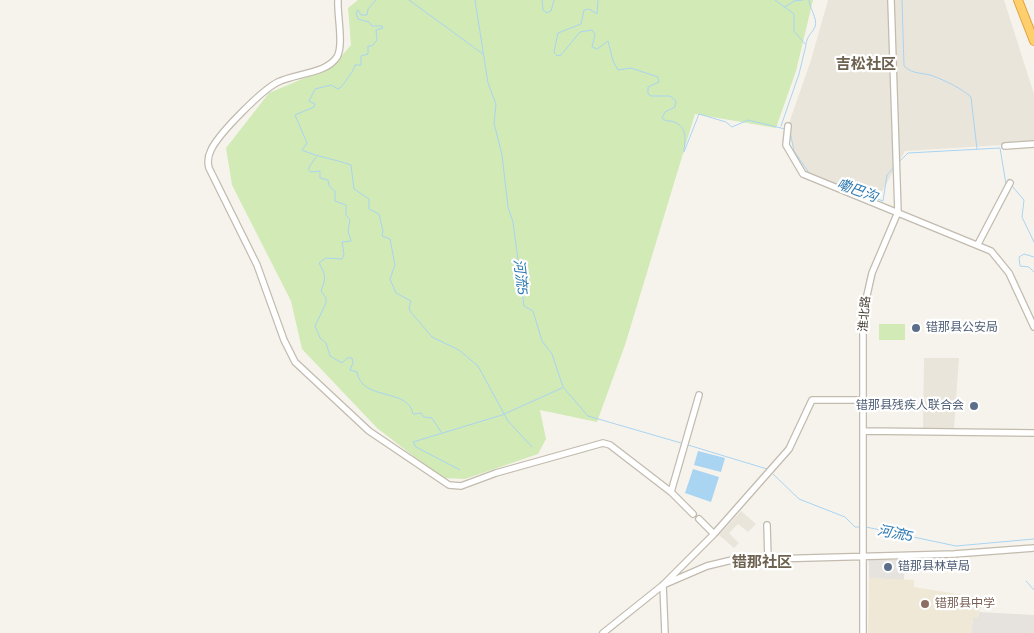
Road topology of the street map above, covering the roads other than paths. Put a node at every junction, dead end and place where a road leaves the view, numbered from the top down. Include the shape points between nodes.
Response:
1 (338, 0) edge
2 (891, 0) edge
3 (1018, 0) edge
4 (1034, 42) edge
5 (787, 129) dead end
6 (1034, 144) edge
7 (1005, 146) dead end
8 (1010, 183) dead end
9 (898, 212) junction
10 (978, 244) junction
11 (1034, 328) edge
12 (699, 395) dead end
13 (863, 400) junction
14 (863, 431) junction
15 (1034, 433) edge
16 (670, 492) junction
17 (693, 514) dead end
18 (699, 519) dead end
19 (767, 525) dead end
20 (714, 534) junction
21 (1034, 548) edge
22 (864, 555) junction
23 (768, 559) junction
24 (663, 585) junction
25 (603, 633) edge
26 (665, 633) edge
27 (863, 633) edge

1 - 16 street via 340,50 334,61 266,90 214,144 207,159 257,265 295,362 369,431 449,485 460,486 603,443 610,445
2 - 9 street, 淮北路
3 - 4 highway
5 - 9 street via 786,145 803,174
6 - 7 street
8 - 10 street
9 - 10 street
9 - 13 street, 淮北路 via 866,296 863,313
10 - 11 street via 1002,262
12 - 16 street
13 - 14 street, 淮北路
13 - 20 street via 812,400 790,450
14 - 15 street
14 - 22 street, 淮北路
16 - 17 street
18 - 20 street
19 - 23 street
20 - 24 street
21 - 22 street via 954,554
22 - 23 street
22 - 27 street, 淮北路
23 - 24 street via 716,563
24 - 25 street
24 - 26 street

